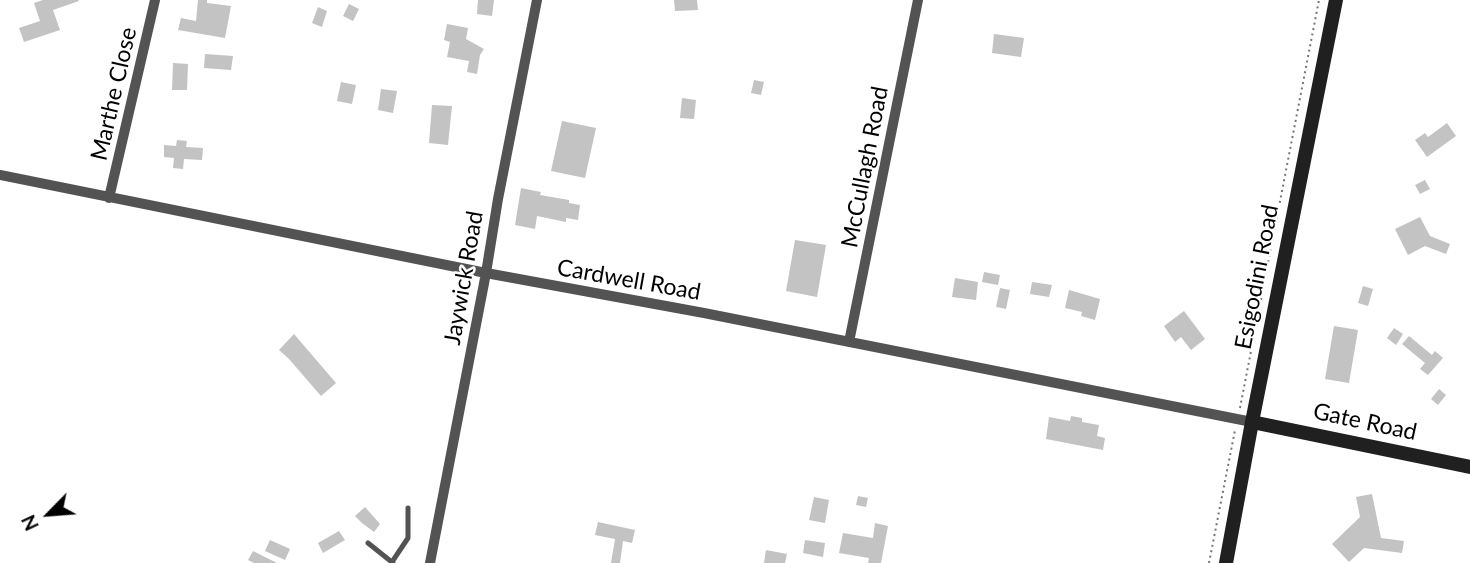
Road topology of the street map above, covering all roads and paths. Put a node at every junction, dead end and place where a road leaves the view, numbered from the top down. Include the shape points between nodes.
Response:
1 (155, 0) edge
2 (537, 0) edge
3 (918, 0) edge
4 (1320, 0) edge
5 (1336, 0) edge
6 (0, 175) edge
7 (109, 198) junction
8 (486, 273) junction
9 (849, 342) junction
10 (1245, 421) junction
11 (1470, 467) edge
12 (408, 508) dead end
13 (368, 543) dead end
14 (393, 562) edge
15 (430, 563) edge
16 (1209, 563) edge
17 (1226, 563) edge

1 - 7 street, Marthe Close
2 - 8 street, Jaywick Road
3 - 9 street, McCullagh Road
4 - 10 path
5 - 10 main road, Esigodini Road
6 - 7 street, Cardwell Road
7 - 8 street, Cardwell Road
8 - 9 street, Cardwell Road
8 - 15 street, Jaywick Road
9 - 10 street, Cardwell Road
10 - 11 main road, Gate Road
10 - 16 path
10 - 17 main road, Esigodini Road
12 - 14 lane via 408,538
13 - 14 lane

